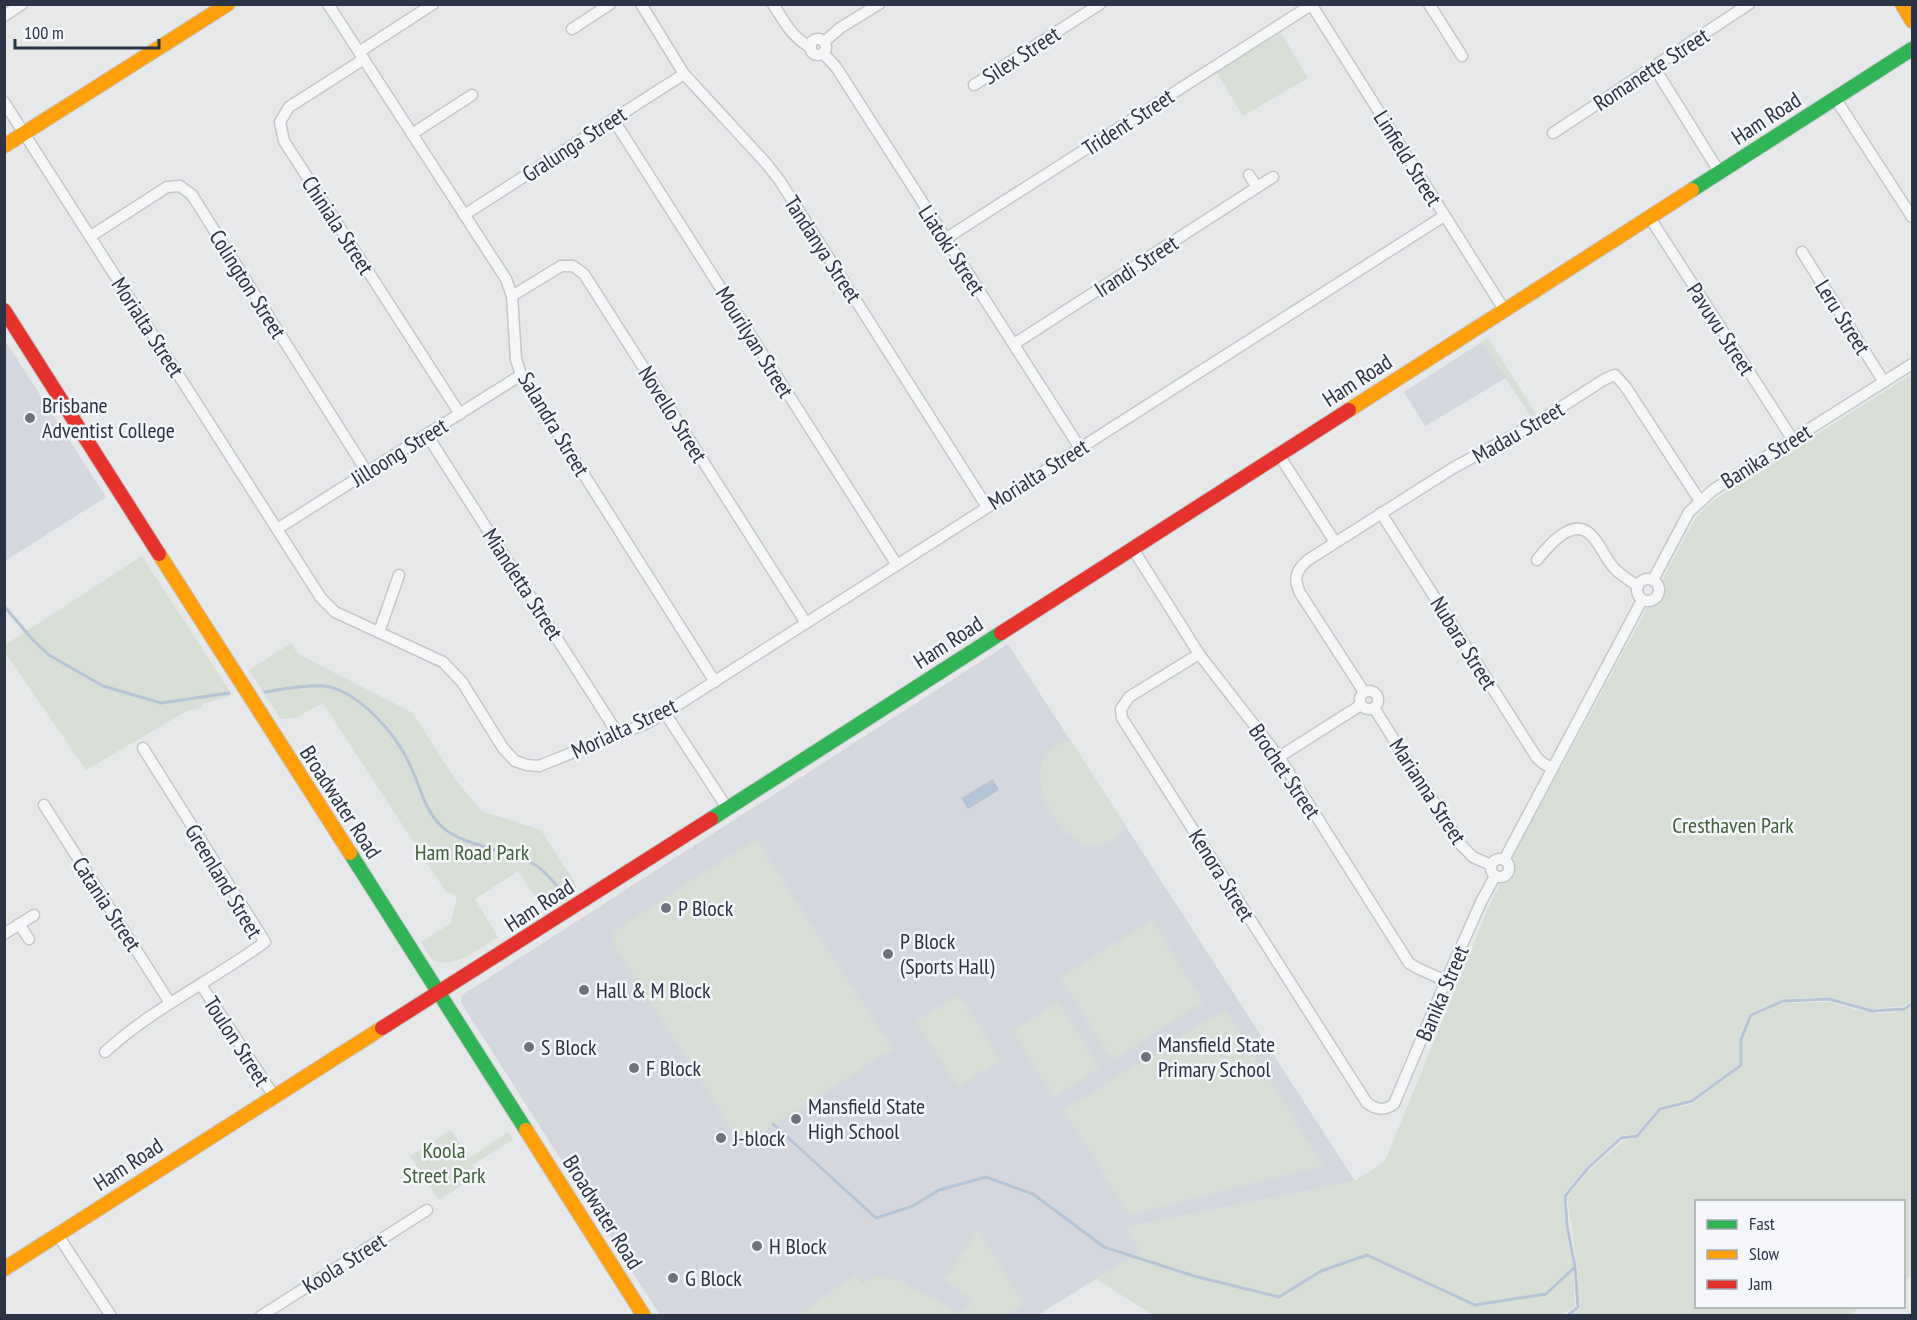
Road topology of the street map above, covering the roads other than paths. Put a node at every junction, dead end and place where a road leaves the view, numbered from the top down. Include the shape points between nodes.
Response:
1 (22, 4) edge
2 (228, 4) edge
3 (328, 4) edge
4 (433, 4) edge
5 (610, 4) edge
6 (640, 4) edge
7 (773, 4) edge
8 (879, 4) edge
9 (1100, 4) edge
10 (1429, 4) edge
11 (1749, 4) edge
12 (1902, 4) edge
13 (1311, 5) edge
14 (4, 16) edge
15 (1912, 21) edge
16 (572, 29) dead end
17 (824, 48) junction
18 (1912, 49) edge
19 (361, 56) junction
20 (1462, 56) dead end
21 (1654, 67) junction
22 (684, 74) junction
23 (974, 86) dead end
24 (472, 95) dead end
25 (1835, 98) junction
26 (4, 102) edge
27 (614, 119) junction
28 (1553, 133) dead end
29 (24, 134) junction
30 (412, 134) junction
31 (4, 146) edge
32 (1720, 173) junction
33 (1249, 175) dead end
34 (1273, 177) dead end
35 (1257, 188) junction
36 (464, 215) junction
37 (1444, 216) junction
38 (1912, 217) edge
39 (1650, 218) junction
40 (91, 236) junction
41 (945, 239) junction
42 (1802, 252) dead end
43 (512, 296) junction
44 (4, 310) edge
45 (1505, 311) junction
46 (1014, 344) junction
47 (1912, 364) edge
48 (521, 375) junction
49 (1884, 382) junction
50 (460, 414) junction
51 (427, 435) junction
52 (1793, 440) junction
53 (1080, 448) junction
54 (1279, 455) junction
55 (367, 472) junction
56 (1700, 501) junction
57 (987, 507) junction
58 (1381, 513) junction
59 (278, 529) junction
60 (1335, 542) junction
61 (1133, 549) junction
62 (1537, 560) dead end
63 (897, 565) junction
64 (399, 575) dead end
65 (1653, 580) junction
66 (1638, 586) junction
67 (1642, 600) junction
68 (806, 623) junction
69 (378, 632) junction
70 (1199, 654) junction
71 (715, 682) junction
72 (1364, 692) junction
73 (1361, 705) junction
74 (1374, 708) junction
75 (665, 713) junction
76 (618, 734) junction
77 (143, 748) dead end
78 (1279, 757) junction
79 (1553, 768) junction
80 (44, 806) dead end
81 (727, 808) junction
82 (1504, 860) junction
83 (1491, 865) junction
84 (1495, 876) junction
85 (34, 915) dead end
86 (19, 924) junction
87 (4, 934) edge
88 (29, 939) dead end
89 (1446, 981) junction
90 (201, 985) junction
91 (439, 993) junction
92 (170, 1003) junction
93 (105, 1052) dead end
94 (274, 1096) junction
95 (1388, 1109) joint
96 (427, 1210) dead end
97 (57, 1234) junction
98 (4, 1269) edge
99 (111, 1316) edge
100 (261, 1316) edge
101 (644, 1316) edge

1 - 14 street
2 - 29 street
3 - 19 street, Salandra Street
4 - 19 street, Chiniala Street
5 - 16 street
6 - 22 street, Tandanya Street
7 - 17 street via 796,37 814,54 819,55
8 - 17 street via 840,28
9 - 23 street, Silex Street
10 - 20 street
11 - 21 street, Romanette Street
12 - 15 street
13 - 37 street, Linfield Street
13 - 41 street, Trident Street
17 - 41 street, Liatoki Street
18 - 25 street, Ham Road
19 - 30 street, Salandra Street
19 - 50 street, Chiniala Street via 289,107 280,122 285,141
21 - 28 street, Romanette Street
21 - 32 street
22 - 27 street, Gralunga Street
22 - 57 street, Tandanya Street via 780,181
24 - 30 street
25 - 32 street, Ham Road
25 - 38 street
26 - 29 street, Morialta Street
27 - 36 street, Gralunga Street
27 - 63 street, Mourilyan Street
29 - 31 street
29 - 40 street, Morialta Street
30 - 36 street, Salandra Street
32 - 39 street, Ham Road
33 - 35 street
34 - 35 street, Irandi Street
35 - 46 street, Irandi Street
36 - 43 street, Salandra Street via 506,279
37 - 45 street, Linfield Street
37 - 53 street, Morialta Street
39 - 45 street, Ham Road
39 - 52 street, Pavuvu Street
40 - 55 street, Colington Street via 166,187 180,186 192,195
40 - 59 street, Morialta Street
41 - 46 street, Liatoki Street
42 - 49 street, Leru Street
43 - 48 street, Salandra Street via 516,359
43 - 68 street, Novello Street via 561,266 573,266 584,274
44 - 91 street, Broadwater Road
45 - 54 street, Ham Road
46 - 53 street, Liatoki Street
47 - 49 street, Banika Street
48 - 50 street, Jilloong Street
48 - 71 street, Salandra Street
49 - 52 street, Banika Street
50 - 51 street, Jilloong Street
51 - 55 street, Jilloong Street
51 - 76 street, Miandetta Street
52 - 56 street, Banika Street
53 - 57 street, Morialta Street
54 - 60 street
54 - 61 street, Ham Road
55 - 59 street, Jilloong Street
56 - 58 street, Madau Street via 1615,375
56 - 65 street, Banika Street via 1689,512
57 - 63 street, Morialta Street
58 - 60 street, Madau Street
58 - 79 street, Nubara Street via 1537,758
59 - 69 street, Morialta Street via 321,598 335,612
60 - 72 street, Madau Street via 1299,567 1296,584
61 - 70 street, Brochet Street
61 - 81 street, Ham Road
62 - 66 street via 1562,536 1576,528 1583,529 1591,534 1616,570
63 - 68 street, Morialta Street
64 - 69 street
65 - 66 street via 1644,580
65 - 67 street via 1658,596 1651,601
66 - 67 street
67 - 79 street
68 - 71 street, Morialta Street
69 - 76 street, Morialta Street via 443,663 462,682 515,761 539,766
70 - 78 street, Brochet Street
70 - 95 street, Kenora Street via 1129,697 1120,710 1122,718 1367,1103 1375,1109
71 - 75 street, Morialta Street
72 - 73 street
72 - 74 street via 1377,695
73 - 74 street via 1367,710
73 - 78 street
74 - 83 street, Marianna Street via 1461,845
75 - 76 street, Morialta Street
75 - 81 street
77 - 90 street, Greenland Street via 265,942
78 - 89 street, Brochet Street via 1409,963
79 - 82 street
80 - 92 street, Catania Street
81 - 91 street, Ham Road
82 - 83 street
82 - 84 street via 1507,872
83 - 84 street
84 - 89 street, Banika Street
85 - 86 street
86 - 87 street
86 - 88 street
89 - 95 street, Banika Street via 1394,1104
90 - 92 street, Greenland Street
90 - 94 street, Toulon Street
91 - 94 street, Ham Road
91 - 101 street, Broadwater Road
92 - 93 street, Greenland Street
94 - 97 street, Ham Road
96 - 100 street, Koola Street
97 - 98 street, Ham Road
97 - 99 street

